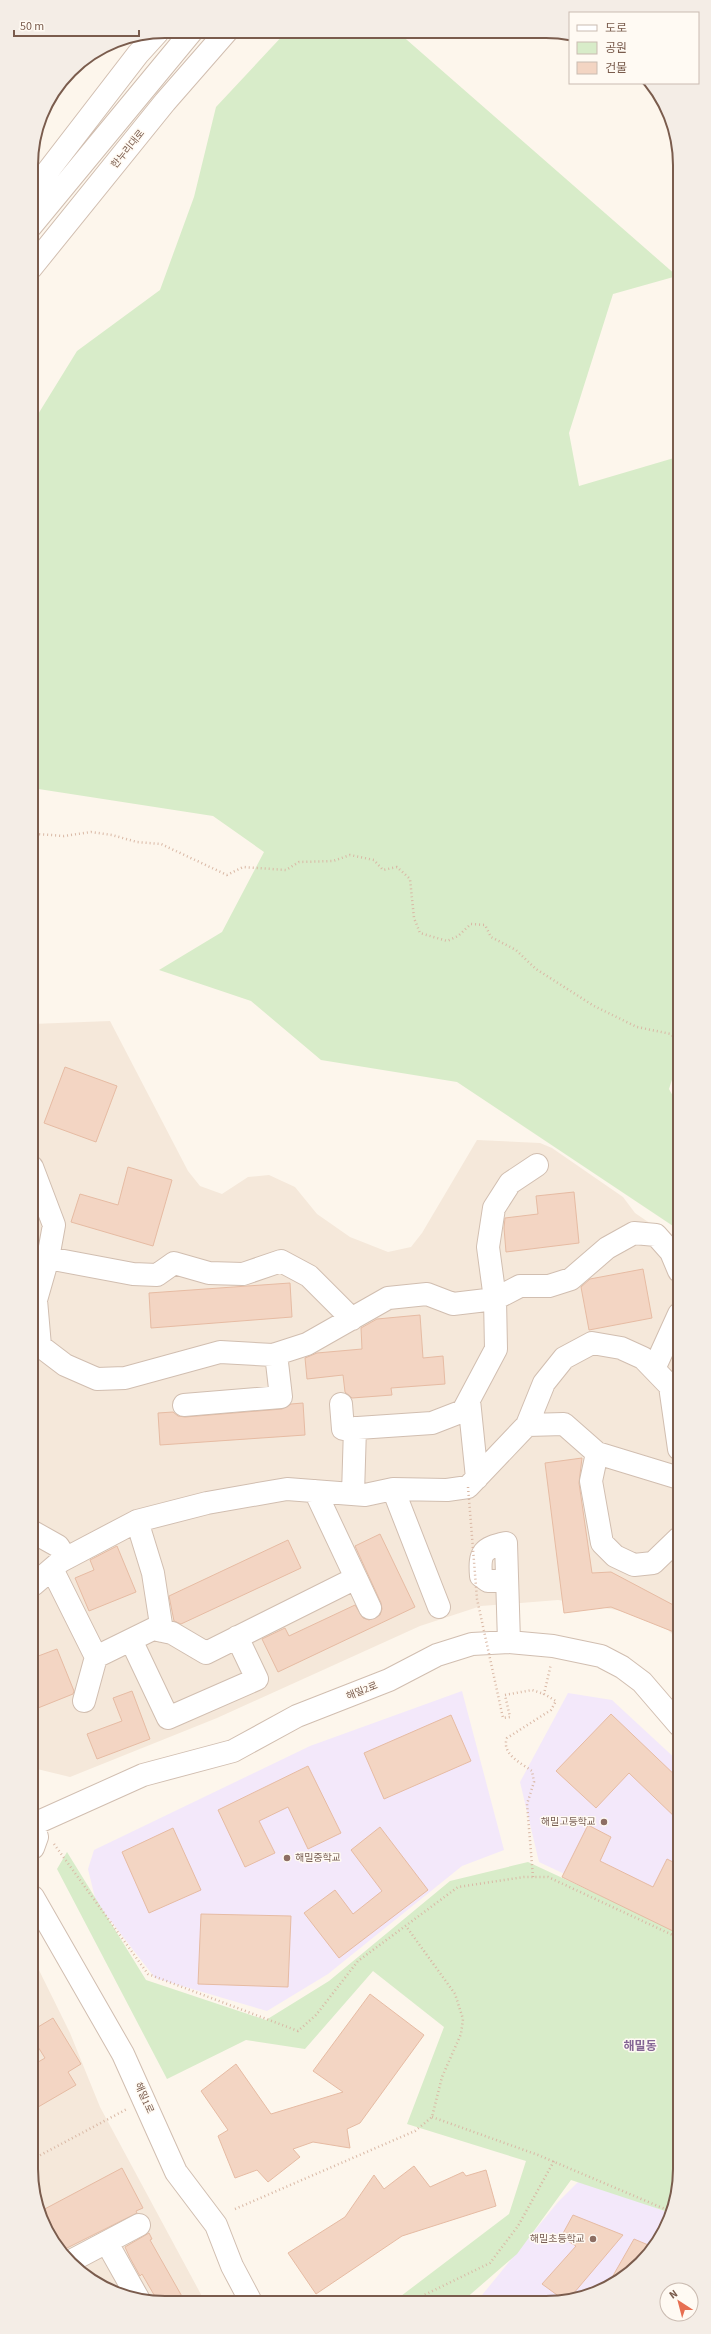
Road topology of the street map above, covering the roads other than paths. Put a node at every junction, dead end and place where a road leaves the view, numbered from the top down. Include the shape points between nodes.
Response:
1 (186, 38) edge
2 (221, 38) edge
3 (152, 39) edge
4 (38, 184) edge
5 (38, 218) edge
6 (38, 259) edge
7 (537, 1165) dead end
8 (38, 1183) edge
9 (673, 1256) edge
10 (48, 1258) junction
11 (38, 1293) edge
12 (495, 1299) junction
13 (352, 1319) junction
14 (673, 1327) edge
15 (38, 1346) edge
16 (276, 1354) junction
17 (654, 1369) junction
18 (673, 1384) edge
19 (469, 1400) junction
20 (341, 1404) dead end
21 (184, 1405) dead end
22 (527, 1425) junction
23 (355, 1428) junction
24 (597, 1453) junction
25 (673, 1476) edge
26 (473, 1482) junction
27 (393, 1489) junction
28 (315, 1491) junction
29 (353, 1494) junction
30 (137, 1521) junction
31 (38, 1535) edge
32 (673, 1544) edge
33 (59, 1563) junction
34 (356, 1578) junction
35 (38, 1581) edge
36 (507, 1581) dead end
37 (439, 1606) dead end
38 (370, 1608) dead end
39 (162, 1631) junction
40 (238, 1637) junction
41 (131, 1640) junction
42 (509, 1642) junction
43 (96, 1657) junction
44 (84, 1701) dead end
45 (673, 1718) edge
46 (38, 1821) edge
47 (38, 1906) edge
48 (139, 2225) dead end
49 (107, 2243) junction
50 (75, 2259) edge
51 (135, 2292) edge
52 (248, 2296) edge

1 - 5 street
2 - 6 street, 한누리대로 via 165,102
3 - 4 street
7 - 12 street via 510,1183 494,1208 488,1247
8 - 10 street via 54,1225
9 - 12 street via 656,1235 634,1232 607,1248 571,1279 549,1286 520,1286
10 - 11 street
10 - 13 street via 133,1274 157,1275 174,1263 209,1273 243,1274 282,1261 309,1276
12 - 13 street via 453,1304 427,1294 388,1298
12 - 19 street via 496,1349
13 - 16 street via 306,1344
14 - 17 street
15 - 16 street via 65,1365 97,1379 125,1378 220,1352
16 - 21 street via 281,1397
17 - 18 street
17 - 22 street via 643,1358 622,1348 592,1343 564,1358 544,1383
19 - 23 street via 463,1411 432,1423
19 - 26 street
20 - 23 street via 343,1429
22 - 24 street via 564,1424
22 - 26 street
23 - 29 street
24 - 25 street
24 - 32 street via 591,1481 602,1543 615,1556 634,1564 653,1563
26 - 27 street via 447,1490
27 - 29 street via 365,1495
27 - 37 street
28 - 29 street
28 - 30 street via 287,1489 222,1500
28 - 34 street
30 - 33 street
30 - 39 street via 153,1573
31 - 33 street via 58,1546
33 - 35 street
33 - 43 street
34 - 38 street
34 - 40 street
36 - 42 street
39 - 40 street via 172,1633 206,1653
39 - 41 street via 153,1630
40 - 41 street via 257,1679 168,1718
41 - 43 street
42 - 45 street, 해밀2로 via 553,1646 602,1656 642,1682
42 - 46 street, 해밀2로 via 472,1644 437,1655 389,1680 297,1716 234,1751 143,1775
43 - 44 street
47 - 52 street, 해밀1로 via 123,2054 176,2172 216,2225 232,2266
48 - 49 street
49 - 50 street
49 - 51 street

